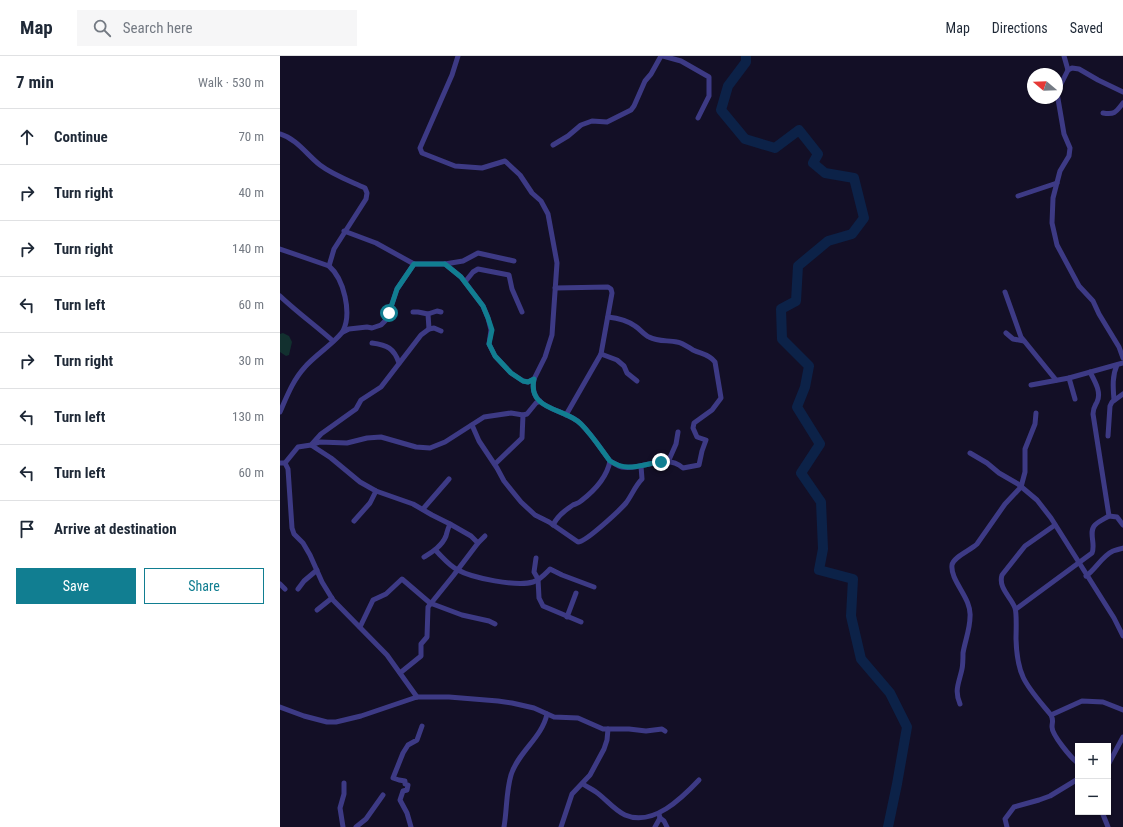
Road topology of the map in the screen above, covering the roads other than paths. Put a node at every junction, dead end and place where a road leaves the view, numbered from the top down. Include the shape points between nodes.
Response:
1 (458, 56) edge
2 (660, 56) edge
3 (1064, 56) edge
4 (1068, 70) junction
5 (1063, 80) edge
6 (1123, 92) edge
7 (1123, 102) edge
8 (1059, 104) edge
9 (1102, 113) dead end
10 (698, 118) dead end
11 (280, 134) edge
12 (553, 145) dead end
13 (1056, 183) junction
14 (1018, 196) dead end
15 (344, 231) junction
16 (280, 249) edge
17 (514, 261) dead end
18 (414, 264) junction
19 (445, 264) junction
20 (329, 266) junction
21 (465, 282) junction
22 (555, 288) junction
23 (1005, 292) dead end
24 (280, 296) edge
25 (413, 312) dead end
26 (441, 312) dead end
27 (522, 312) dead end
28 (428, 314) junction
29 (608, 317) junction
30 (429, 329) junction
31 (441, 331) dead end
32 (342, 332) junction
33 (1006, 333) dead end
34 (333, 341) junction
35 (1024, 341) junction
36 (372, 343) dead end
37 (601, 354) junction
38 (1123, 358) edge
39 (399, 363) junction
40 (1120, 364) edge
41 (1090, 372) junction
42 (1068, 378) junction
43 (534, 379) junction
44 (1056, 380) junction
45 (636, 381) dead end
46 (1031, 385) dead end
47 (1123, 394) edge
48 (1075, 399) dead end
49 (1114, 400) junction
50 (540, 401) junction
51 (280, 412) edge
52 (1036, 413) dead end
53 (523, 415) junction
54 (566, 415) junction
55 (472, 425) junction
56 (678, 432) dead end
57 (1108, 436) dead end
58 (312, 445) junction
59 (970, 453) dead end
60 (610, 461) junction
61 (668, 462) junction
62 (283, 463) edge
63 (495, 464) junction
64 (641, 466) junction
65 (449, 479) dead end
66 (1021, 487) junction
67 (376, 491) junction
68 (423, 509) junction
69 (1109, 516) junction
70 (354, 521) dead end
71 (450, 524) junction
72 (553, 525) junction
73 (1055, 525) junction
74 (1123, 525) edge
75 (485, 536) dead end
76 (478, 543) junction
77 (1123, 548) edge
78 (435, 550) junction
79 (424, 557) dead end
80 (536, 558) dead end
81 (1079, 564) junction
82 (317, 570) junction
83 (457, 570) junction
84 (1086, 576) junction
85 (538, 580) junction
86 (280, 584) edge
87 (594, 587) dead end
88 (285, 589) dead end
89 (298, 589) dead end
90 (576, 593) dead end
91 (332, 598) junction
92 (430, 603) junction
93 (1016, 609) junction
94 (317, 610) dead end
95 (567, 617) junction
96 (581, 622) dead end
97 (496, 624) dead end
98 (360, 627) junction
99 (1123, 636) edge
100 (400, 673) junction
101 (417, 696) junction
102 (960, 704) dead end
103 (280, 707) edge
104 (1123, 710) edge
105 (547, 714) junction
106 (1051, 715) junction
107 (422, 726) dead end
108 (608, 729) junction
109 (665, 731) dead end
110 (1123, 737) edge
111 (1075, 759) edge
112 (1111, 759) edge
113 (699, 780) dead end
114 (1075, 781) edge
115 (344, 783) dead end
116 (583, 784) junction
117 (383, 795) dead end
118 (1103, 815) edge
119 (659, 816) junction
120 (343, 827) edge
121 (356, 827) edge
122 (411, 827) edge
123 (504, 827) edge
124 (561, 827) edge
125 (655, 827) edge
126 (667, 827) edge
127 (1007, 827) edge
128 (1108, 827) edge

1 - 22 street via 450,81 420,148 422,153 454,166 482,168 505,160 518,172 532,193 541,201 550,219 557,263
2 - 10 street via 682,61 709,76 709,96
2 - 12 street via 631,110 607,122 592,121 581,125
3 - 4 street
4 - 5 street
4 - 6 street via 1079,69
7 - 9 street via 1115,113
8 - 13 street via 1064,134 1070,148 1069,156
11 - 15 street via 298,145 320,165 365,188 366,199
13 - 14 street
13 - 38 street via 1052,222 1057,245 1079,286 1093,301
15 - 18 street via 376,243
15 - 20 street via 334,249
16 - 20 street
17 - 19 street via 480,252 463,261
18 - 19 street
18 - 32 street via 397,289 387,319 381,325
19 - 21 street
20 - 32 street via 335,271 346,299 347,309
21 - 27 street via 478,269 509,275
21 - 43 street via 483,306 488,318 492,330 489,344 495,356 511,373 523,381
22 - 29 street via 612,289
22 - 43 street via 551,340
23 - 35 street
24 - 34 street
25 - 28 street
26 - 28 street
28 - 30 street
29 - 37 street
29 - 61 street via 634,325 649,337 677,342 706,355 715,362 721,398 716,407 693,426 697,437 706,440 699,465 682,468 677,463
30 - 31 street
30 - 39 street via 420,335
32 - 34 street
33 - 35 street via 1013,339
34 - 51 street via 304,367 294,381
35 - 44 street
36 - 39 street via 392,349
37 - 45 street via 617,360
37 - 54 street
39 - 58 street via 381,387 321,434
40 - 41 street
40 - 49 street via 1114,372
41 - 42 street
41 - 69 street via 1097,386 1098,398 1093,409 1093,418
42 - 44 street
42 - 48 street
43 - 50 street via 532,387
44 - 46 street
47 - 49 street
49 - 57 street via 1109,412
50 - 53 street
50 - 54 street via 549,409
52 - 66 street via 1035,424 1025,449 1025,472
53 - 55 street via 511,413 488,416
53 - 63 street via 522,438
54 - 60 street via 580,423
55 - 58 street via 430,448 416,447 381,437 347,443 320,442
55 - 63 street
56 - 61 street
58 - 62 street via 298,447
58 - 67 street via 360,482
59 - 66 street
60 - 64 street via 622,467
60 - 72 street via 607,472 594,488 580,502 562,513
61 - 64 street
62 - 82 street via 288,470 292,528
63 - 72 street via 504,481 521,502 535,515
64 - 72 street via 642,478 626,503 582,542
65 - 68 street
66 - 73 street via 1037,500
66 - 102 street via 1005,504 977,544 953,562 954,576 969,605 970,616 957,688
67 - 68 street
67 - 70 street via 370,503
68 - 71 street
69 - 74 street via 1117,517
69 - 81 street via 1093,528 1093,552
71 - 76 street
71 - 78 street via 443,542
73 - 81 street
73 - 93 street via 1025,546 1002,575 1004,589
75 - 76 street
76 - 83 street
77 - 84 street via 1113,551 1101,560
78 - 79 street
78 - 83 street
80 - 85 street via 534,572
81 - 84 street
81 - 93 street
82 - 89 street
82 - 91 street
83 - 85 street via 510,584 525,584
83 - 92 street
84 - 99 street
85 - 87 street via 550,569
85 - 95 street via 540,603
86 - 88 street
90 - 95 street
91 - 94 street
91 - 98 street
92 - 97 street
92 - 98 street via 402,579 384,596 374,600
92 - 100 street via 427,609 427,637 421,644 421,656
93 - 106 street via 1017,655 1020,669 1024,681
95 - 96 street
98 - 100 street via 387,655
100 - 101 street
101 - 103 street via 336,722 304,716
101 - 105 street via 498,700 534,708
104 - 106 street via 1104,702 1082,701
105 - 108 street via 562,718 578,718
105 - 123 street via 540,733 520,758 511,776
106 - 111 street via 1054,720 1052,729 1058,741
107 - 122 street via 416,740 404,750 393,778 405,781 408,785 400,800
108 - 109 street
108 - 116 street via 604,749
110 - 112 street
113 - 119 street
114 - 127 street via 1050,796 1014,807 1006,819
115 - 120 street via 340,808
116 - 119 street via 626,816
116 - 124 street via 572,794
117 - 121 street via 366,819
118 - 128 street
119 - 125 street
119 - 126 street

